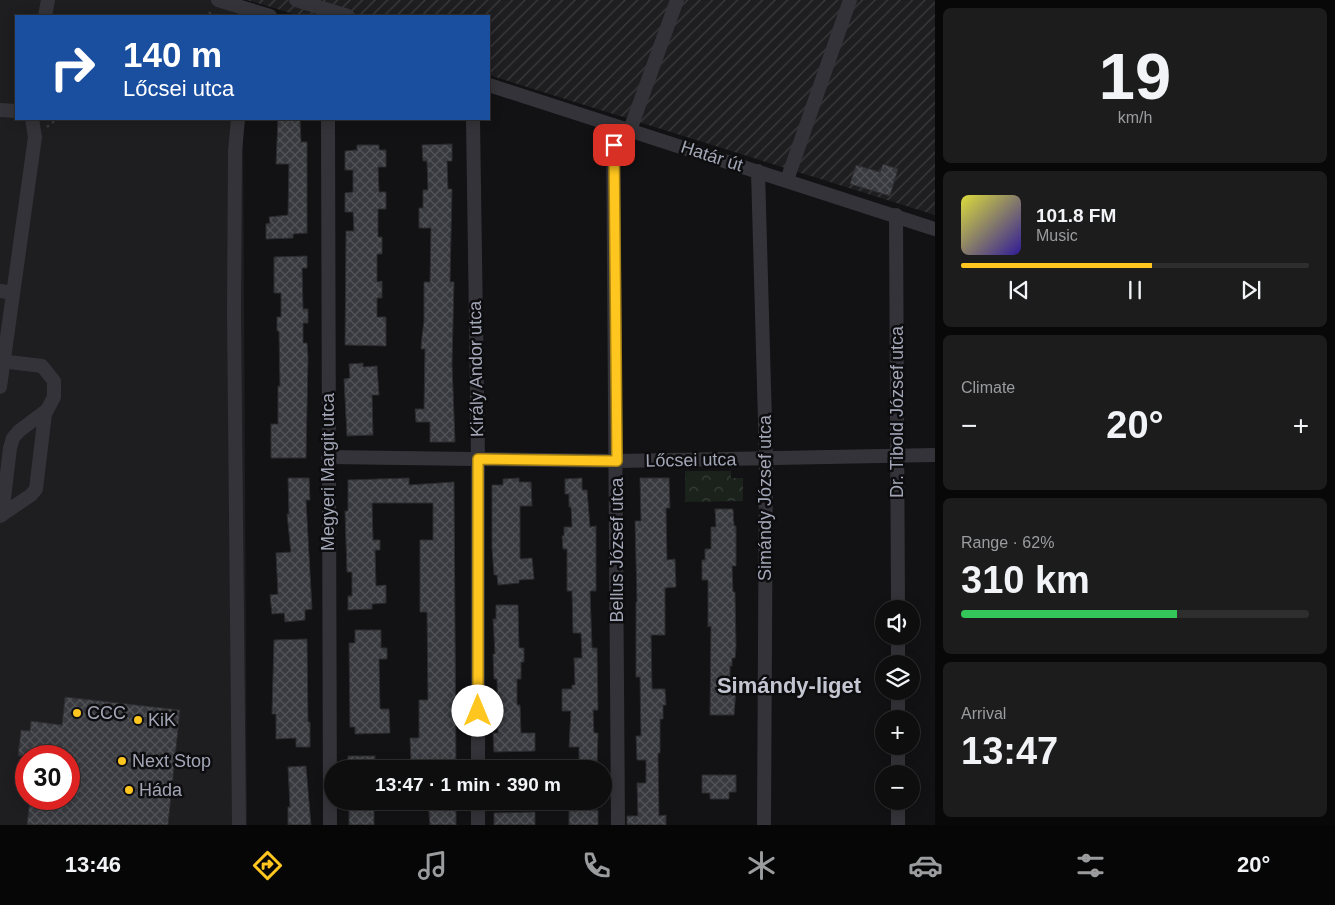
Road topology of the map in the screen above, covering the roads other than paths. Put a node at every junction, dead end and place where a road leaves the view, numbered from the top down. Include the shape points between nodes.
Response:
1 (48, 0) edge
2 (218, 0) edge
3 (296, 0) edge
4 (677, 0) edge
5 (850, 0) edge
6 (238, 11) edge
7 (45, 15) edge
8 (264, 15) edge
9 (345, 15) edge
10 (490, 86) edge
11 (0, 110) edge
12 (15, 111) edge
13 (32, 120) edge
14 (238, 120) edge
15 (328, 120) edge
16 (473, 120) edge
17 (614, 125) junction
18 (630, 130) junction
19 (758, 171) junction
20 (787, 180) junction
21 (896, 215) junction
22 (935, 229) edge
23 (7, 292) edge
24 (2, 361) edge
25 (0, 387) edge
26 (47, 410) junction
27 (897, 455) junction
28 (935, 455) edge
29 (328, 457) junction
30 (766, 458) junction
31 (478, 459) junction
32 (617, 461) junction
33 (1, 516) edge
34 (898, 600) edge
35 (478, 760) edge
36 (478, 810) edge
37 (898, 810) edge
38 (239, 825) edge
39 (330, 825) edge
40 (478, 825) edge
41 (618, 825) edge
42 (764, 825) edge
43 (898, 825) edge

1 - 7 street
2 - 6 street
3 - 9 street
4 - 18 street
5 - 20 street
6 - 8 street
10 - 17 street, Határ út
11 - 12 street
13 - 23 street via 35,137
14 - 38 street via 234,313
15 - 29 street, Megyeri Margit utca
16 - 31 street, Király Andor utca
17 - 18 street, Határ út
17 - 32 street, Bellus József utca
18 - 19 street, Határ út
19 - 20 street, Határ út
19 - 30 street, Simándy József utca
20 - 21 street, Határ út
21 - 22 street, Határ út
21 - 27 street, Dr. Tibold József utca
23 - 24 street
24 - 25 street
24 - 26 street via 36,365 47,370 56,386
26 - 33 street via 13,438
26 - 33 street via 36,489
27 - 28 street, Lőcsei utca
27 - 30 street, Lőcsei utca
27 - 34 street, Dr. Tibold József utca
29 - 31 street, Lőcsei utca
29 - 39 street, Megyeri Margit utca
30 - 32 street, Lőcsei utca
30 - 42 street, Simándy József utca
31 - 32 street, Lőcsei utca
31 - 35 street, Király Andor utca
32 - 41 street, Bellus József utca
36 - 40 street
37 - 43 street

